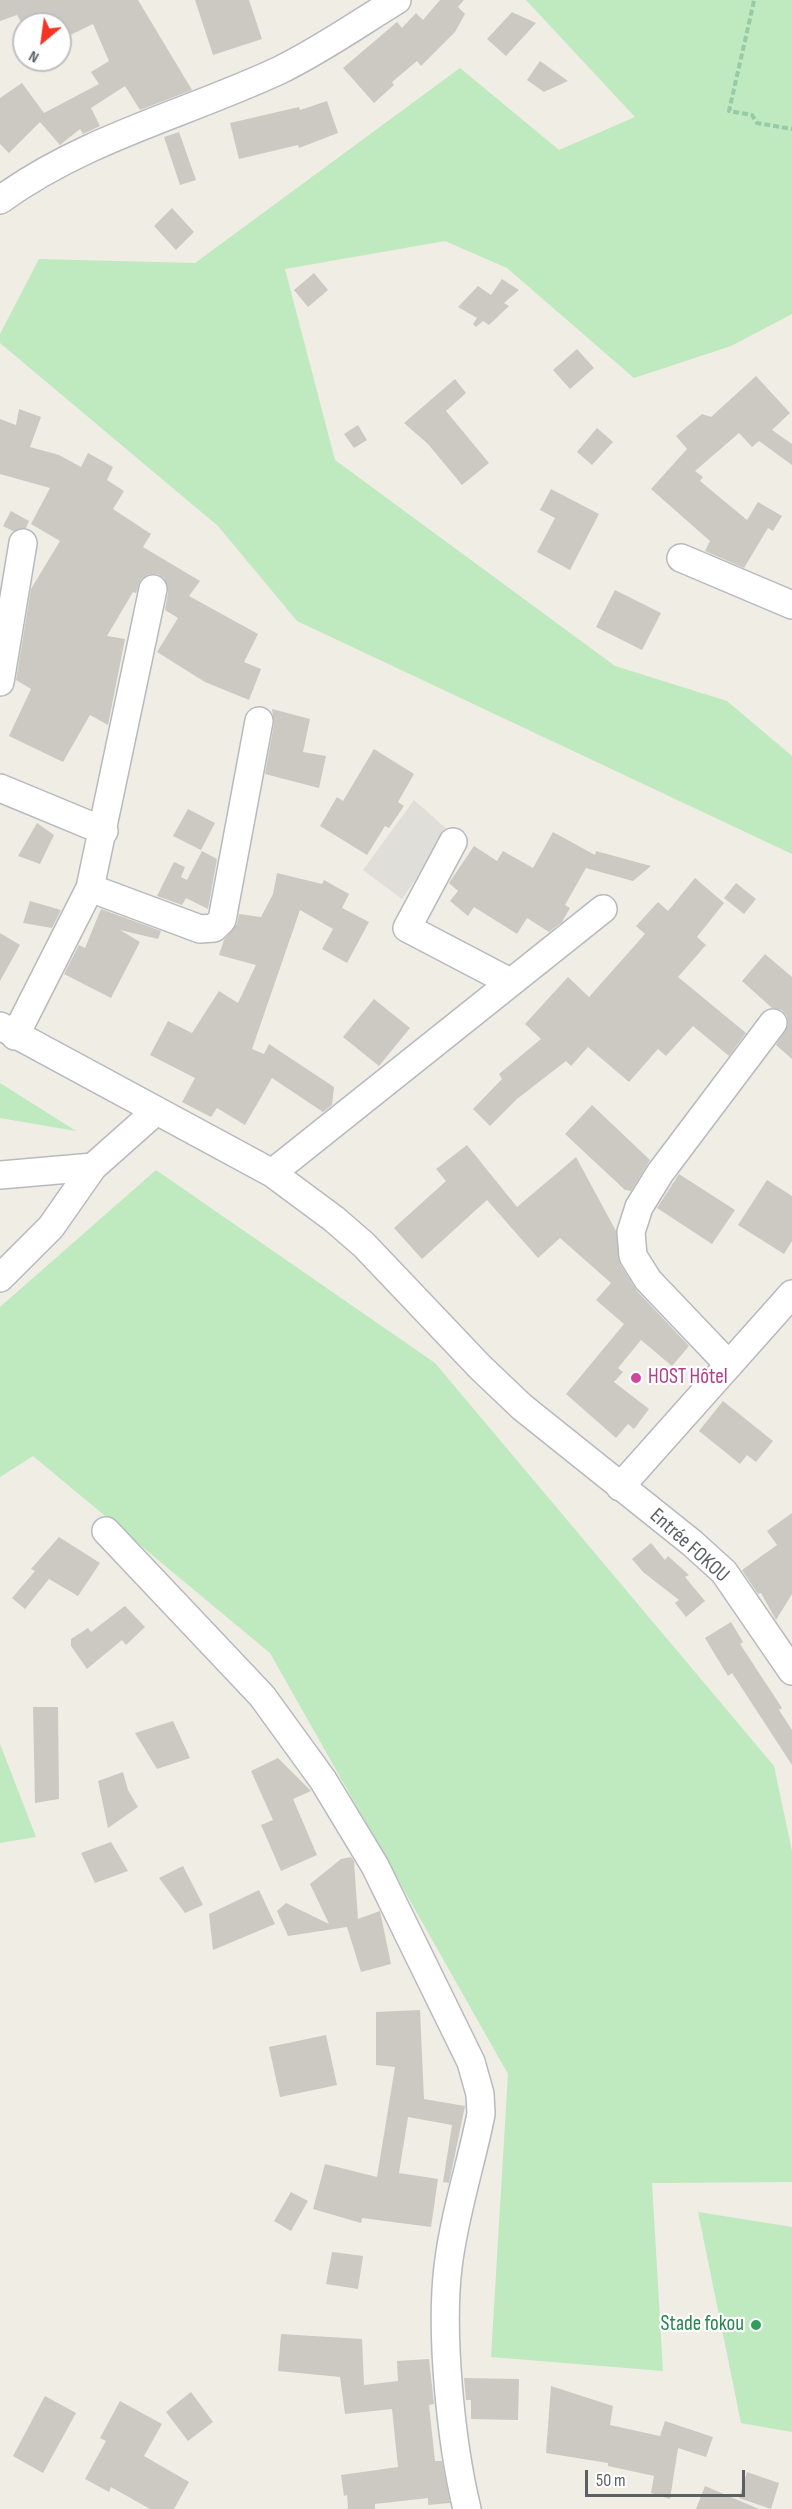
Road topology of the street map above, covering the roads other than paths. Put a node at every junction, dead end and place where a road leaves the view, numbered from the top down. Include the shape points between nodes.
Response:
1 (397, 0) edge
2 (0, 200) edge
3 (23, 543) dead end
4 (681, 558) dead end
5 (153, 589) dead end
6 (792, 605) edge
7 (0, 682) edge
8 (259, 721) dead end
9 (0, 788) edge
10 (104, 831) junction
11 (453, 842) dead end
12 (90, 888) junction
13 (603, 909) dead end
14 (510, 982) junction
15 (773, 1023) dead end
16 (8, 1031) edge
17 (156, 1111) junction
18 (93, 1167) junction
19 (272, 1173) junction
20 (0, 1175) edge
21 (0, 1278) edge
22 (792, 1294) edge
23 (729, 1365) junction
24 (620, 1487) junction
25 (106, 1531) dead end
26 (792, 1671) edge
27 (467, 2509) edge

1 - 2 street via 278,71 87,148 49,167
3 - 7 street
4 - 6 street
5 - 10 street
8 - 12 street via 222,920 214,928 200,929
9 - 10 street
10 - 12 street
11 - 14 street via 407,928
12 - 16 street
13 - 14 street
14 - 19 street
15 - 23 street via 660,1173 639,1207 631,1232 633,1256 648,1280
16 - 17 street, Entrée FOKOU
17 - 18 street
17 - 19 street, Entrée FOKOU
18 - 20 street
18 - 21 street via 51,1227
19 - 24 street, Entrée FOKOU via 364,1245 497,1383
22 - 23 street
23 - 24 street
24 - 26 street, Entrée FOKOU via 724,1572
25 - 27 street via 262,1696 323,1780 375,1866 471,2062 481,2114 449,2263 446,2301 450,2389

